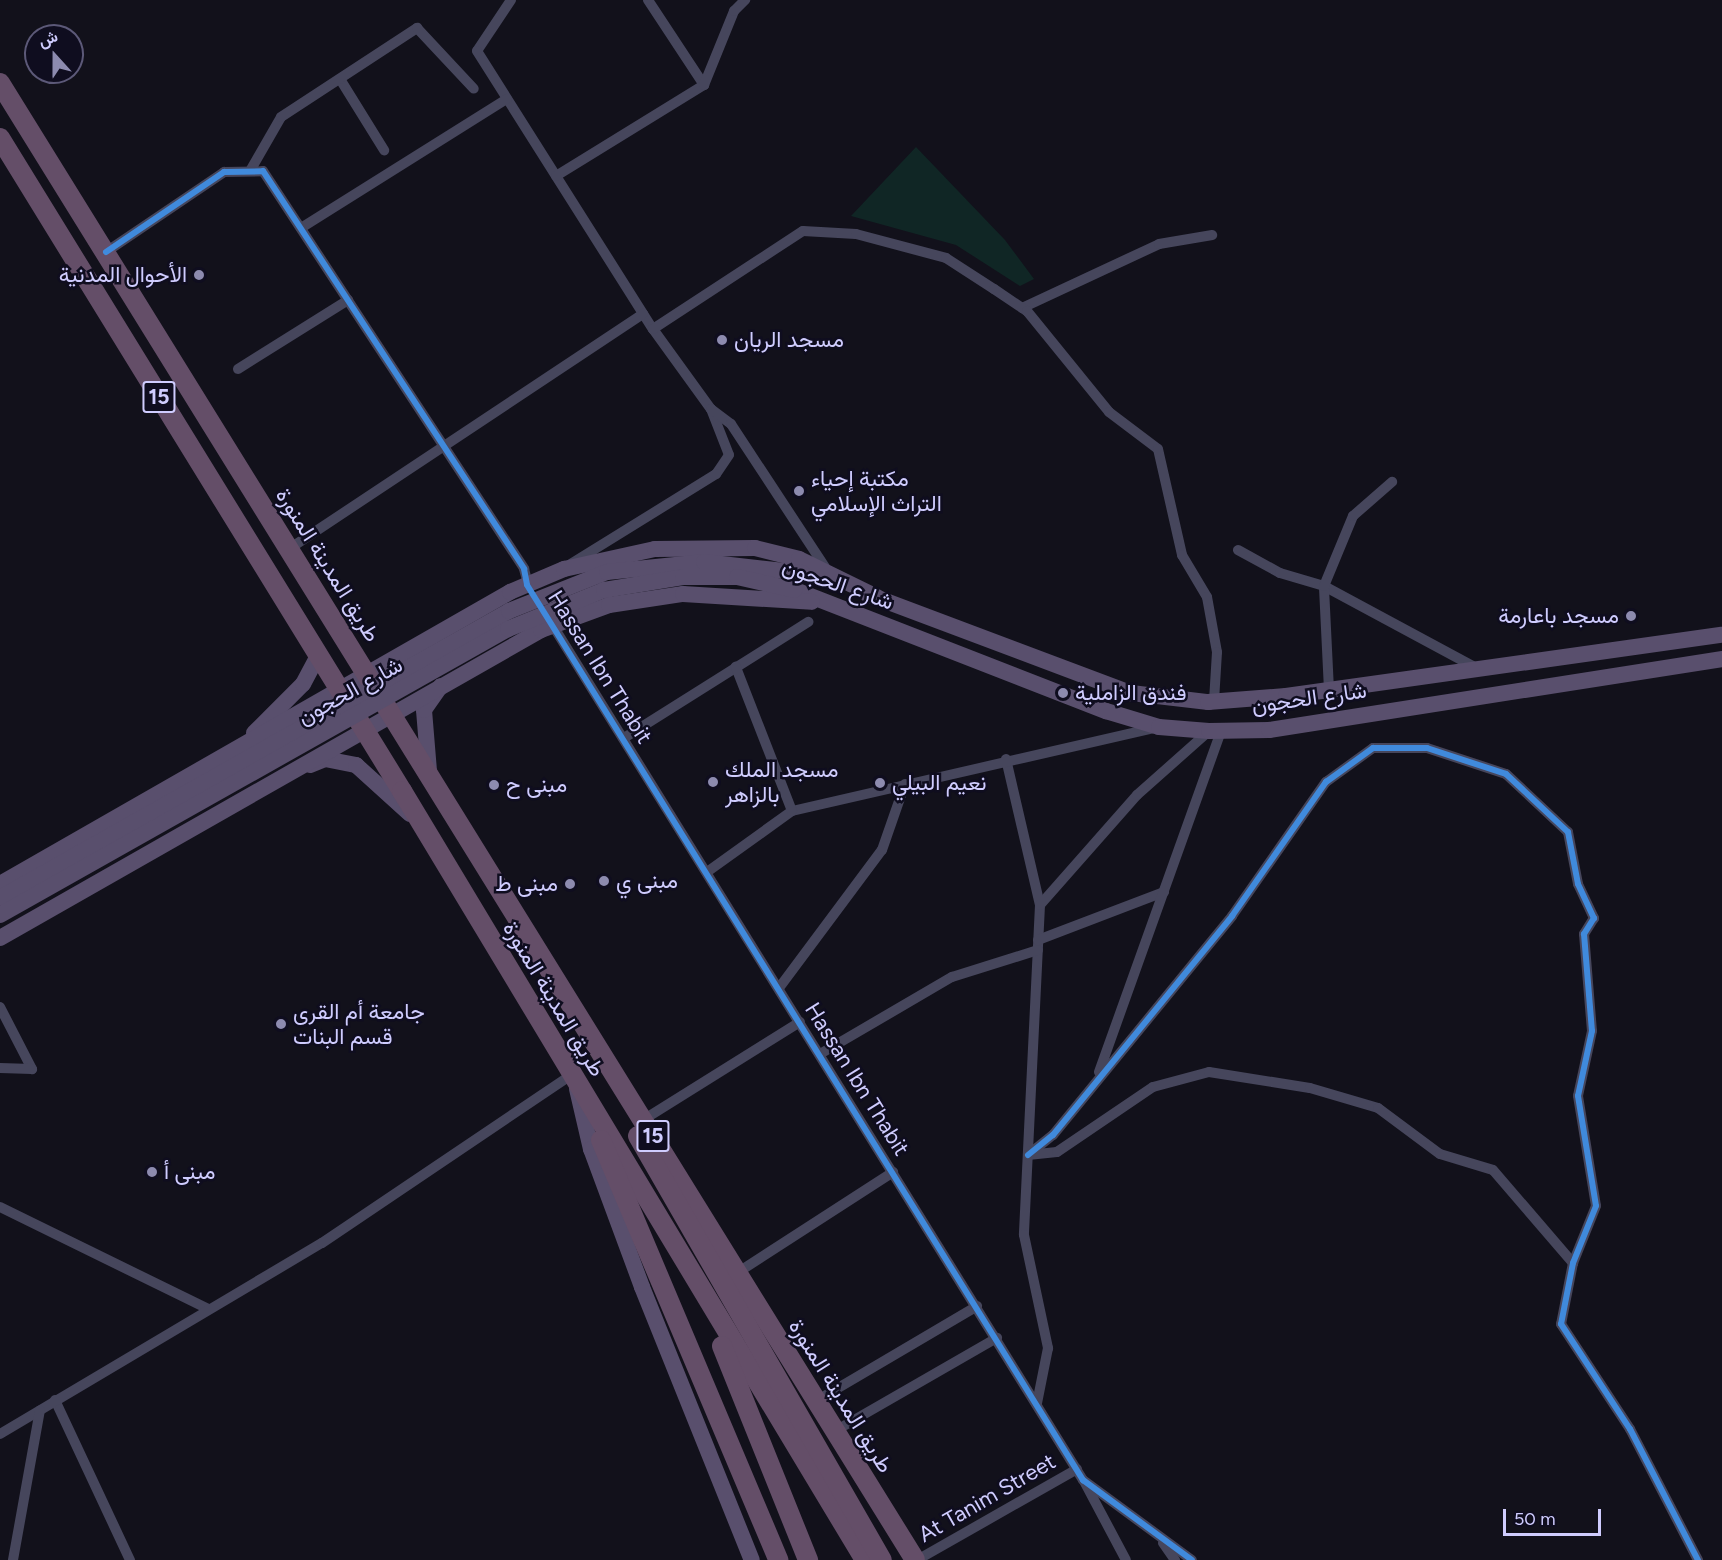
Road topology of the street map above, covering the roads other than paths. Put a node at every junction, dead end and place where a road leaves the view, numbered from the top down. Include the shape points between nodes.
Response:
1 (511, 0) edge
2 (648, 0) edge
3 (745, 0) edge
4 (340, 79) junction
5 (0, 83) edge
6 (704, 85) junction
7 (474, 89) dead end
8 (507, 99) junction
9 (0, 138) edge
10 (384, 150) dead end
11 (250, 171) junction
12 (556, 176) junction
13 (302, 228) junction
14 (1212, 236) dead end
15 (106, 252) junction
16 (348, 300) junction
17 (1022, 308) junction
18 (643, 314) junction
19 (653, 329) junction
20 (238, 369) dead end
21 (711, 409) junction
22 (445, 448) junction
23 (1392, 482) dead end
24 (289, 549) junction
25 (1238, 550) dead end
26 (564, 569) junction
27 (830, 574) junction
28 (527, 585) junction
29 (1324, 586) junction
30 (877, 597) junction
31 (830, 603) junction
32 (808, 622) dead end
33 (553, 626) junction
34 (1722, 635) edge
35 (318, 656) junction
36 (1722, 659) edge
37 (736, 667) junction
38 (1477, 668) junction
39 (369, 675) junction
40 (443, 683) junction
41 (1329, 690) junction
42 (339, 692) junction
43 (1214, 702) junction
44 (390, 712) junction
45 (1159, 727) junction
46 (362, 728) junction
47 (1215, 731) junction
48 (624, 738) junction
49 (237, 750) junction
50 (1006, 759) junction
51 (276, 779) junction
52 (431, 783) junction
53 (904, 784) junction
54 (792, 811) junction
55 (422, 825) junction
56 (707, 872) junction
57 (0, 884) edge
58 (1164, 892) junction
59 (0, 898) edge
60 (1040, 905) junction
61 (0, 915) edge
62 (0, 938) edge
63 (1038, 945) junction
64 (779, 988) junction
65 (0, 1007) edge
66 (800, 1022) junction
67 (820, 1054) junction
68 (0, 1068) edge
69 (615, 1073) junction
70 (573, 1082) junction
71 (1096, 1082) junction
72 (598, 1117) junction
73 (643, 1120) junction
74 (1028, 1155) junction
75 (893, 1172) junction
76 (0, 1207) edge
77 (1573, 1263) junction
78 (737, 1273) junction
79 (977, 1306) junction
80 (208, 1310) junction
81 (997, 1338) junction
82 (55, 1400) junction
83 (816, 1401) junction
84 (1037, 1403) junction
85 (40, 1410) junction
86 (835, 1431) junction
87 (0, 1434) edge
88 (1077, 1469) junction
89 (1083, 1480) junction
90 (1157, 1534) junction
91 (14, 1560) edge
92 (130, 1560) edge
93 (752, 1560) edge
94 (778, 1560) edge
95 (808, 1560) edge
96 (865, 1560) edge
97 (882, 1560) edge
98 (916, 1560) edge
99 (1126, 1560) edge
100 (1175, 1560) edge
101 (1192, 1560) edge
102 (1698, 1560) edge

1 - 8 street via 477,51
2 - 6 street
3 - 6 street via 734,11
4 - 7 street via 417,28
4 - 10 street
4 - 11 street via 281,117
5 - 15 highway, طريق المدينة المنورة / 15
6 - 12 street
8 - 12 street
8 - 13 street
9 - 35 highway, طريق المدينة المنورة / 15
11 - 13 street, Hassan Ibn Thabit via 264,171
11 - 15 street via 224,172
12 - 18 street
13 - 16 street, Hassan Ibn Thabit
14 - 17 street via 1159,244
15 - 24 highway, طريق المدينة المنورة / 15
16 - 20 street
16 - 22 street, Hassan Ibn Thabit
17 - 19 street via 946,258 856,234 803,231
17 - 43 street via 1108,412 1158,449 1182,555 1207,597 1217,652
18 - 19 street
18 - 22 street
19 - 21 street
21 - 26 street via 729,455 716,474
21 - 27 street via 731,424
22 - 24 street
22 - 28 street, Hassan Ibn Thabit via 524,569
23 - 29 street via 1353,516
24 - 39 highway, طريق المدينة المنورة / 15
25 - 29 street via 1280,573
26 - 27 main road via 655,549 755,548
26 - 28 main road
27 - 30 main road
28 - 33 street, Hassan Ibn Thabit
28 - 39 main road
29 - 38 street
29 - 41 street
30 - 43 main road, شارع الحجون via 1131,693
30 - 59 main road, شارع الحجون, bridge via 802,573 704,562 607,572 509,611
31 - 33 main road via 682,594 609,605
31 - 45 main road, شارع الحجون
31 - 61 main road, شارع الحجون, bridge via 795,590 737,577 683,577 604,590 508,629
32 - 37 street
33 - 40 main road
33 - 48 street, Hassan Ibn Thabit
34 - 38 main road, شارع الحجون
35 - 42 highway, طريق المدينة المنورة / 15
35 - 49 main road via 303,684
36 - 47 main road, شارع الحجون via 1269,730
37 - 48 street
37 - 54 street
38 - 41 main road, شارع الحجون
39 - 42 main road
39 - 44 highway, طريق المدينة المنورة / 15
40 - 44 main road
40 - 52 main road via 423,710
41 - 43 main road, شارع الحجون
42 - 46 highway, طريق المدينة المنورة / 15
42 - 49 main road
44 - 46 main road
44 - 52 highway, طريق المدينة المنورة / 15
45 - 47 main road, شارع الحجون
45 - 50 street
46 - 51 main road
46 - 55 highway, طريق المدينة المنورة / 15
47 - 58 street
47 - 60 street via 1137,795
48 - 56 street, Hassan Ibn Thabit
49 - 57 main road
50 - 53 street
50 - 60 street
51 - 55 main road via 326,759 356,765
51 - 62 main road
52 - 69 highway, طريق المدينة المنورة / 15
53 - 54 street
53 - 64 street via 882,850
54 - 56 street
55 - 70 highway, طريق المدينة المنورة / 15
56 - 64 street, Hassan Ibn Thabit
58 - 63 street
58 - 71 street
60 - 63 street
63 - 67 street via 952,977
63 - 74 street
64 - 66 street, Hassan Ibn Thabit
65 - 68 street via 32,1069
66 - 67 street, Hassan Ibn Thabit
66 - 73 street
67 - 75 street, Hassan Ibn Thabit
69 - 73 highway, طريق المدينة المنورة / 15
69 - 97 highway, طريق المدينة المنورة / 15 via 624,1113
70 - 72 highway, طريق المدينة المنورة / 15
70 - 80 street via 322,1243
70 - 93 main road via 591,1149 642,1287
71 - 74 street via 1053,1135
71 - 77 street via 1232,916 1326,782 1373,748 1427,748 1506,774 1568,832 1578,884 1594,918 1584,934 1592,1031 1578,1096 1596,1206
72 - 94 highway via 602,1144
72 - 95 highway via 620,1132 702,1299
72 - 96 highway
73 - 78 highway, طريق المدينة المنورة / 15
74 - 77 street via 1058,1152 1153,1087 1209,1072 1310,1088 1378,1108 1440,1154 1493,1170
74 - 84 street via 1024,1235 1048,1348
75 - 78 street
75 - 79 street, Hassan Ibn Thabit
76 - 80 street
77 - 102 street via 1561,1324 1630,1430
78 - 83 highway, طريق المدينة المنورة / 15
79 - 81 street, Hassan Ibn Thabit
79 - 83 street
80 - 82 street
81 - 84 street, Hassan Ibn Thabit
81 - 86 street
82 - 85 street
82 - 92 street
83 - 86 highway, طريق المدينة المنورة / 15
84 - 88 street, Hassan Ibn Thabit
85 - 87 street
85 - 91 street
86 - 98 highway, طريق المدينة المنورة / 15
88 - 89 street, Hassan Ibn Thabit
88 - 98 street, At Tanim Street
89 - 90 street, Hassan Ibn Thabit
89 - 99 street
90 - 100 street
90 - 101 street, Hassan Ibn Thabit

